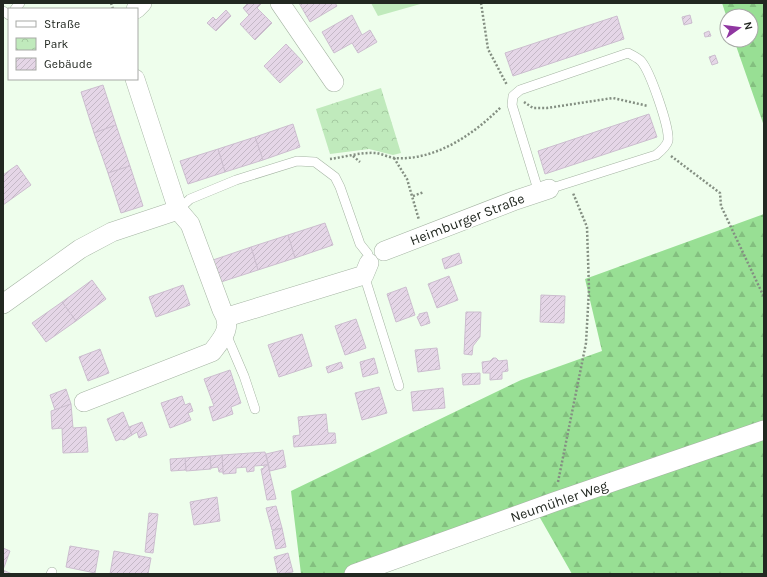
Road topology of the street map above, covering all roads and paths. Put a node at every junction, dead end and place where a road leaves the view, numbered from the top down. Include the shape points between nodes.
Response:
1 (280, 3) edge
2 (481, 3) edge
3 (135, 80) edge
4 (334, 82) dead end
5 (514, 96) junction
6 (661, 111) junction
7 (663, 150) junction
8 (352, 155) junction
9 (394, 158) junction
10 (315, 162) junction
11 (360, 162) dead end
12 (569, 183) junction
13 (544, 191) junction
14 (424, 192) dead end
15 (413, 196) junction
16 (178, 210) junction
17 (423, 236) junction
18 (371, 261) junction
19 (764, 297) edge
20 (3, 304) edge
21 (226, 326) junction
22 (399, 386) dead end
23 (84, 402) dead end
24 (255, 409) dead end
25 (764, 430) edge
26 (554, 502) junction
27 (354, 574) edge

1 - 4 street
2 - 5 path via 488,49
3 - 16 street
5 - 6 path via 533,108 613,98 640,103
5 - 6 lane via 520,90 628,53 640,60 649,73
5 - 9 path via 463,139 427,155
5 - 13 lane via 512,105
6 - 7 lane via 668,131 668,142
7 - 12 lane via 656,155
7 - 19 path via 720,193 721,206
8 - 9 path via 375,153
8 - 10 path
8 - 11 path
9 - 15 path via 407,179
10 - 16 lane via 297,161 236,180 190,199
10 - 18 lane via 335,177 360,244
12 - 13 lane
12 - 26 path via 587,227 589,289 586,343
13 - 17 street, Heimburger Straße
14 - 15 path
15 - 17 path
16 - 20 street via 112,232 80,249
16 - 21 street via 190,224
17 - 18 street, Heimburger Straße
18 - 21 street, Heimburger Straße
18 - 22 lane
21 - 23 street via 212,352
21 - 24 lane
25 - 26 street, Neumühler Weg
26 - 27 street, Neumühler Weg

